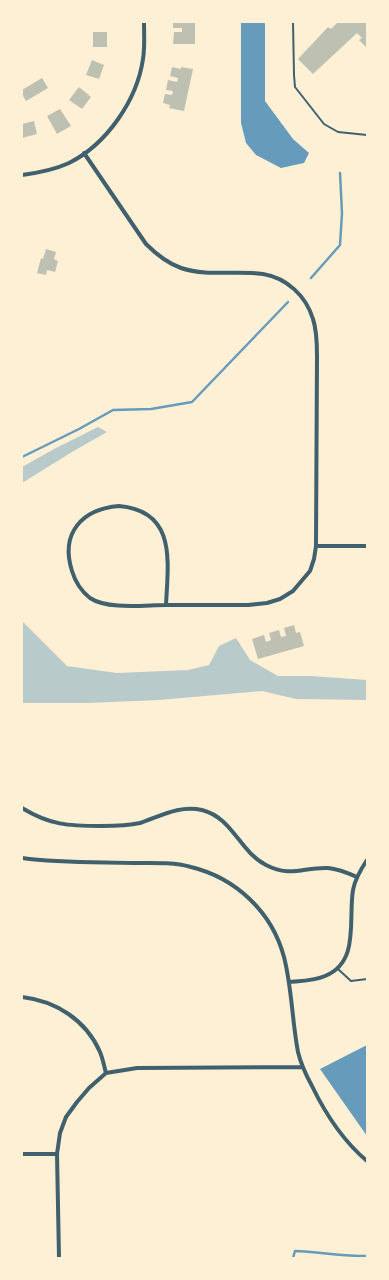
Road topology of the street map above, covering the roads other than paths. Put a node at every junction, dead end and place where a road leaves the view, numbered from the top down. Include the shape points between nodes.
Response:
1 (144, 22) edge
2 (293, 22) edge
3 (367, 135) edge
4 (84, 153) junction
5 (22, 175) edge
6 (316, 546) junction
7 (367, 546) edge
8 (166, 605) junction
9 (22, 808) edge
10 (22, 858) edge
11 (367, 860) edge
12 (357, 877) junction
13 (337, 968) junction
14 (367, 979) edge
15 (288, 982) junction
16 (22, 997) edge
17 (303, 1067) junction
18 (106, 1073) junction
19 (22, 1154) edge
20 (56, 1154) junction
21 (367, 1161) edge
22 (59, 1258) edge

1 - 4 street via 144,59 129,103 105,136
2 - 3 lane via 295,87 324,124 338,132
4 - 5 street via 69,163
4 - 6 street via 146,244 168,262 198,272 263,274 278,278 291,286 310,310 315,325 317,356
6 - 7 street
6 - 8 street via 310,571 293,591 280,599 248,605
8 - 8 street via 102,604 86,594 74,577 70,563 71,538 77,525 86,516 98,510 119,506 140,510 157,523 164,534 167,546
9 - 12 street via 44,819 77,826 127,825 170,811 201,810 224,822 252,854 272,868 292,872 328,868
10 - 15 street via 190,866 230,882 246,895 270,923 284,958
11 - 12 street
12 - 13 street via 351,900 349,949
13 - 14 lane via 351,981
13 - 15 street via 325,977
15 - 17 street
16 - 18 street via 45,1001 81,1023 93,1038
17 - 18 street via 138,1068
17 - 21 street via 330,1120 350,1146
18 - 20 street via 66,1117
19 - 20 street
20 - 22 street

